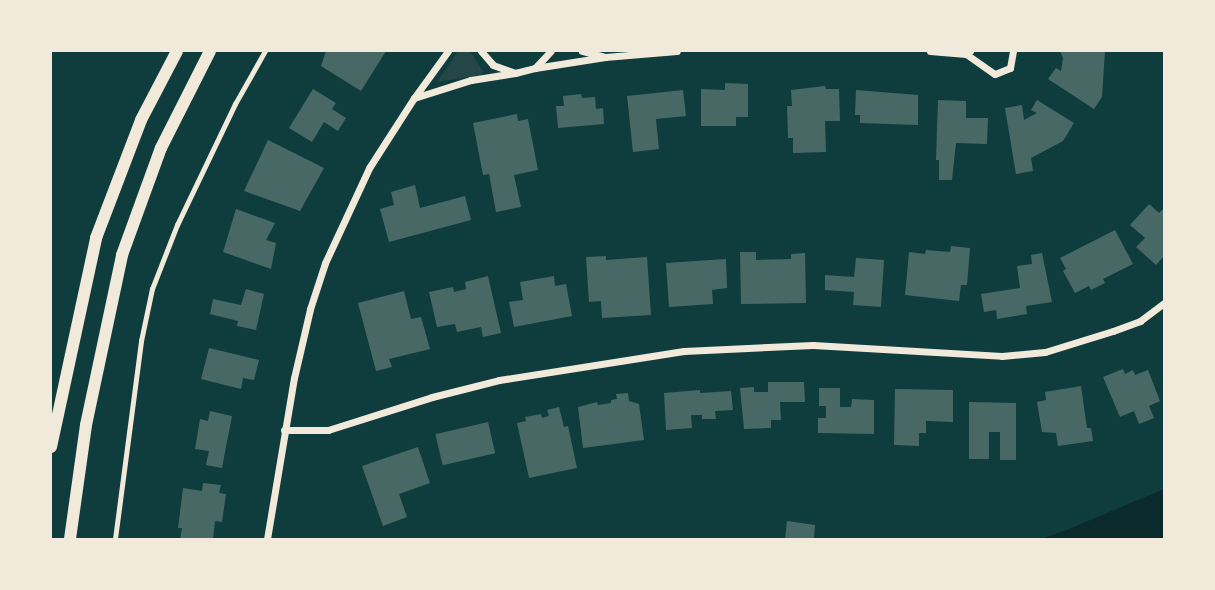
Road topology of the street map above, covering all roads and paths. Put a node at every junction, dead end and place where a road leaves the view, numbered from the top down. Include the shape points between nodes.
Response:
1 (177, 51) edge
2 (210, 51) edge
3 (265, 51) edge
4 (449, 51) edge
5 (481, 51) edge
6 (551, 51) edge
7 (582, 51) edge
8 (677, 51) edge
9 (930, 51) edge
10 (1013, 51) edge
11 (968, 52) edge
12 (605, 57) junction
13 (535, 68) junction
14 (514, 73) junction
15 (414, 98) junction
16 (1164, 303) edge
17 (284, 430) junction
18 (51, 447) edge
19 (70, 539) edge
20 (115, 539) edge
21 (267, 539) edge

1 - 18 street via 141,120 96,238
2 - 19 street via 161,148 122,255 86,425
3 - 20 path via 177,225 152,289
4 - 15 street
5 - 14 street via 492,65
6 - 13 street
7 - 12 street
8 - 12 street
9 - 11 street
10 - 11 street via 1010,68 995,74
12 - 13 street
13 - 14 street
14 - 15 street
15 - 17 street via 369,168 325,262
16 - 17 street via 1140,321 1045,352 1002,356 813,345 684,351 499,380 328,430
17 - 21 street

